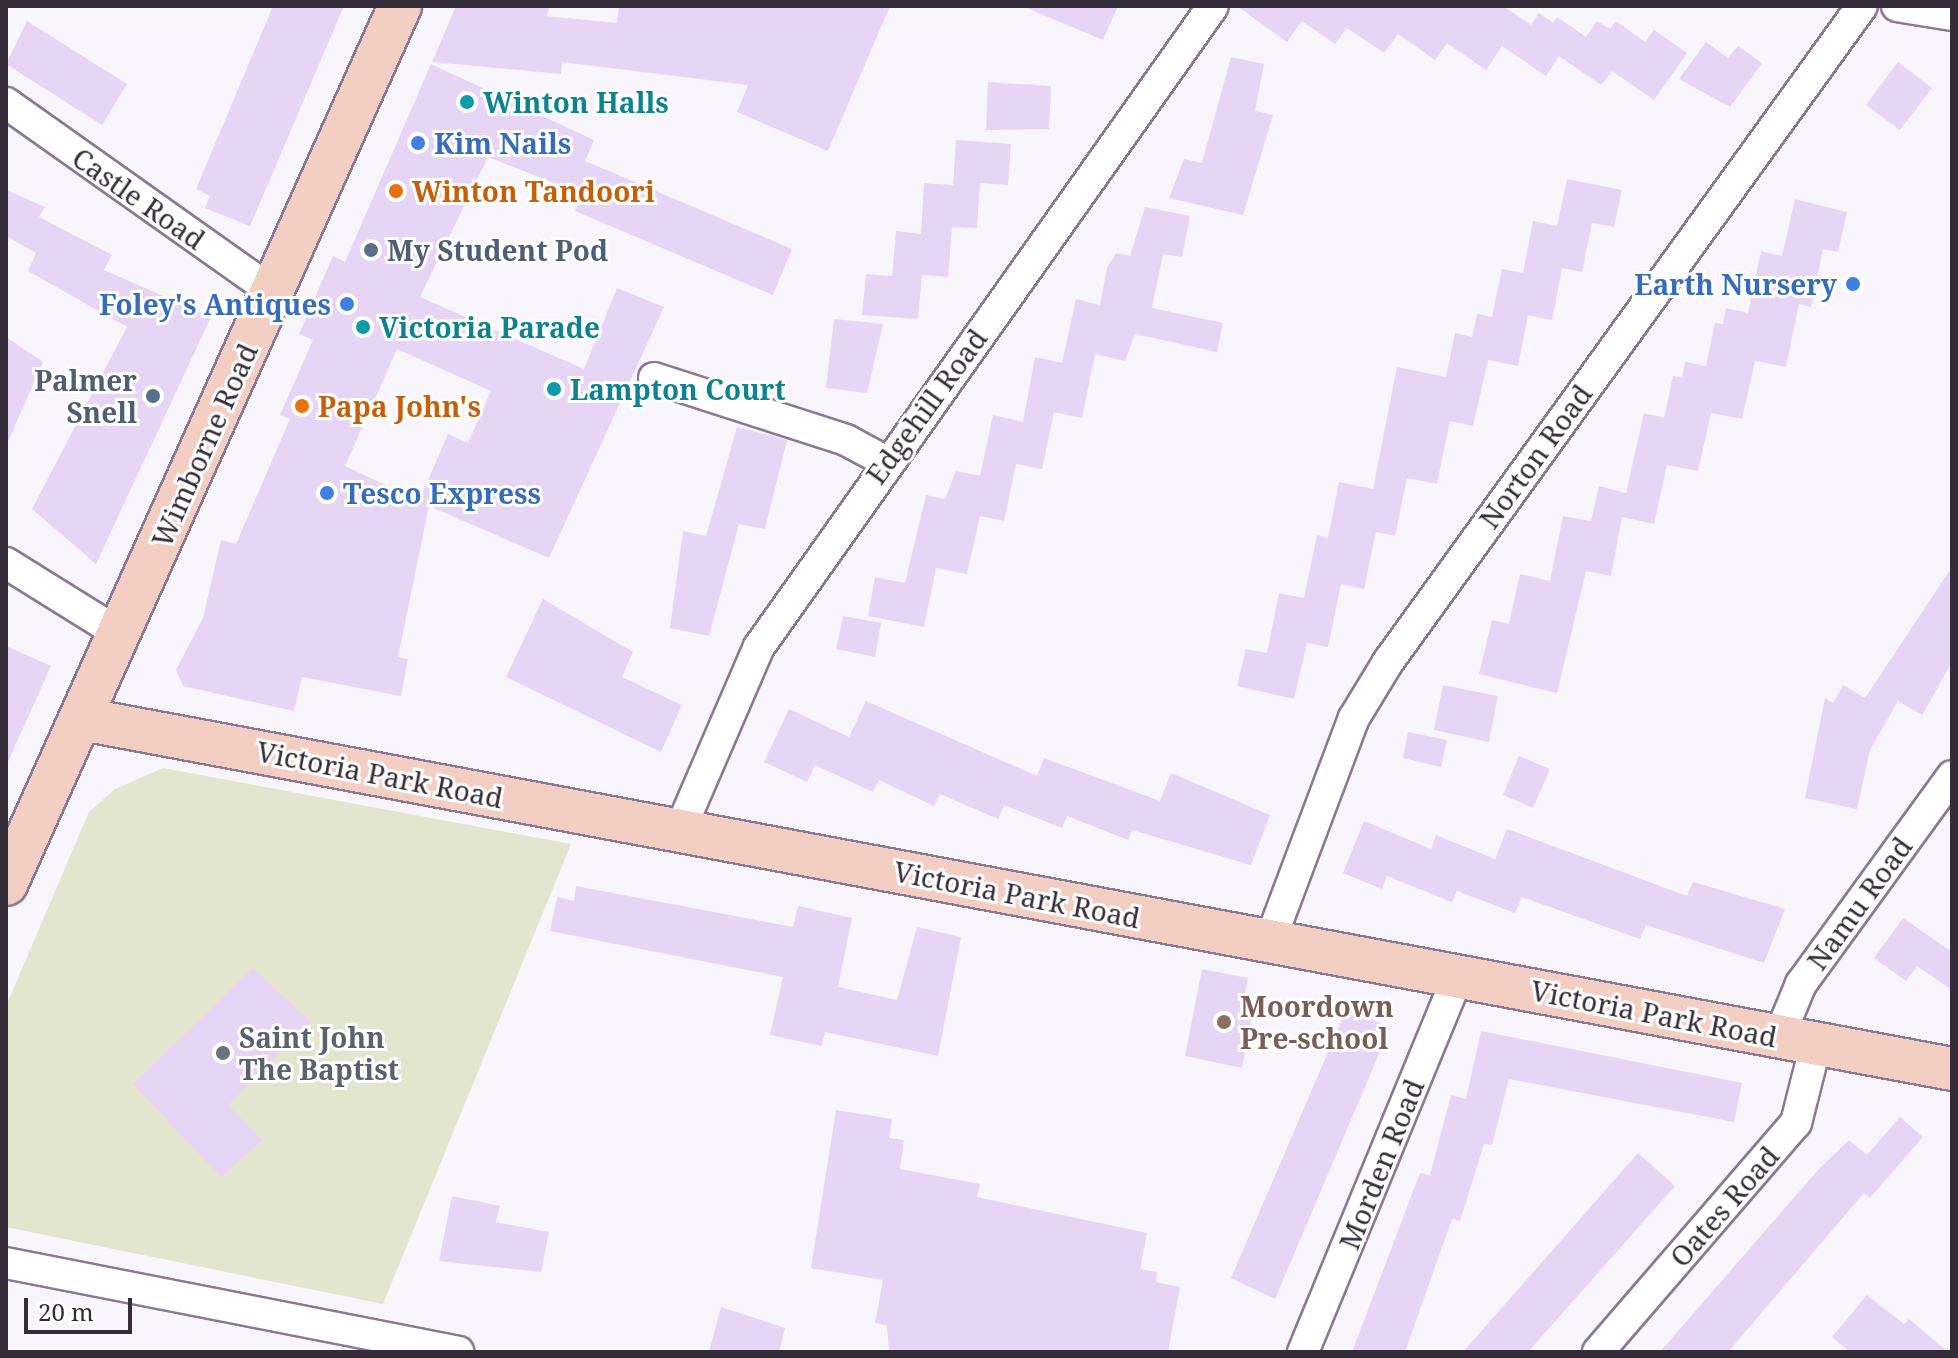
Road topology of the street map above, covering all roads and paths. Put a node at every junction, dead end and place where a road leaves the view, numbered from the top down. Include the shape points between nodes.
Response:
1 (400, 6) edge
2 (1213, 6) edge
3 (1862, 6) edge
4 (1897, 6) edge
5 (1952, 15) edge
6 (6, 103) edge
7 (273, 292) junction
8 (654, 378) dead end
9 (885, 461) junction
10 (6, 563) edge
11 (120, 634) junction
12 (82, 719) junction
13 (1952, 776) edge
14 (680, 830) junction
15 (6, 884) edge
16 (1270, 941) junction
17 (1458, 976) junction
18 (1798, 1040) junction
19 (1952, 1069) edge
20 (6, 1263) edge
21 (458, 1352) edge
22 (1303, 1352) edge
23 (1598, 1352) edge

1 - 7 street, Wimborne Road
2 - 9 street, Edgehill Road
3 - 16 street, Norton Road via 1388,662 1354,718
4 - 5 street
6 - 7 street, Castle Road
7 - 11 street, Wimborne Road
8 - 9 street via 846,440
9 - 14 street, Edgehill Road via 759,647
10 - 11 street
11 - 12 street, Wimborne Road
12 - 14 street, Victoria Park Road
12 - 15 street, Wimborne Road
13 - 18 street, Namu Road via 1801,984
14 - 16 street, Victoria Park Road
16 - 17 street, Victoria Park Road
17 - 18 street, Victoria Park Road
17 - 22 street, Morden Road
18 - 19 street, Victoria Park Road
18 - 23 street, Oates Road via 1796,1123
20 - 21 street

